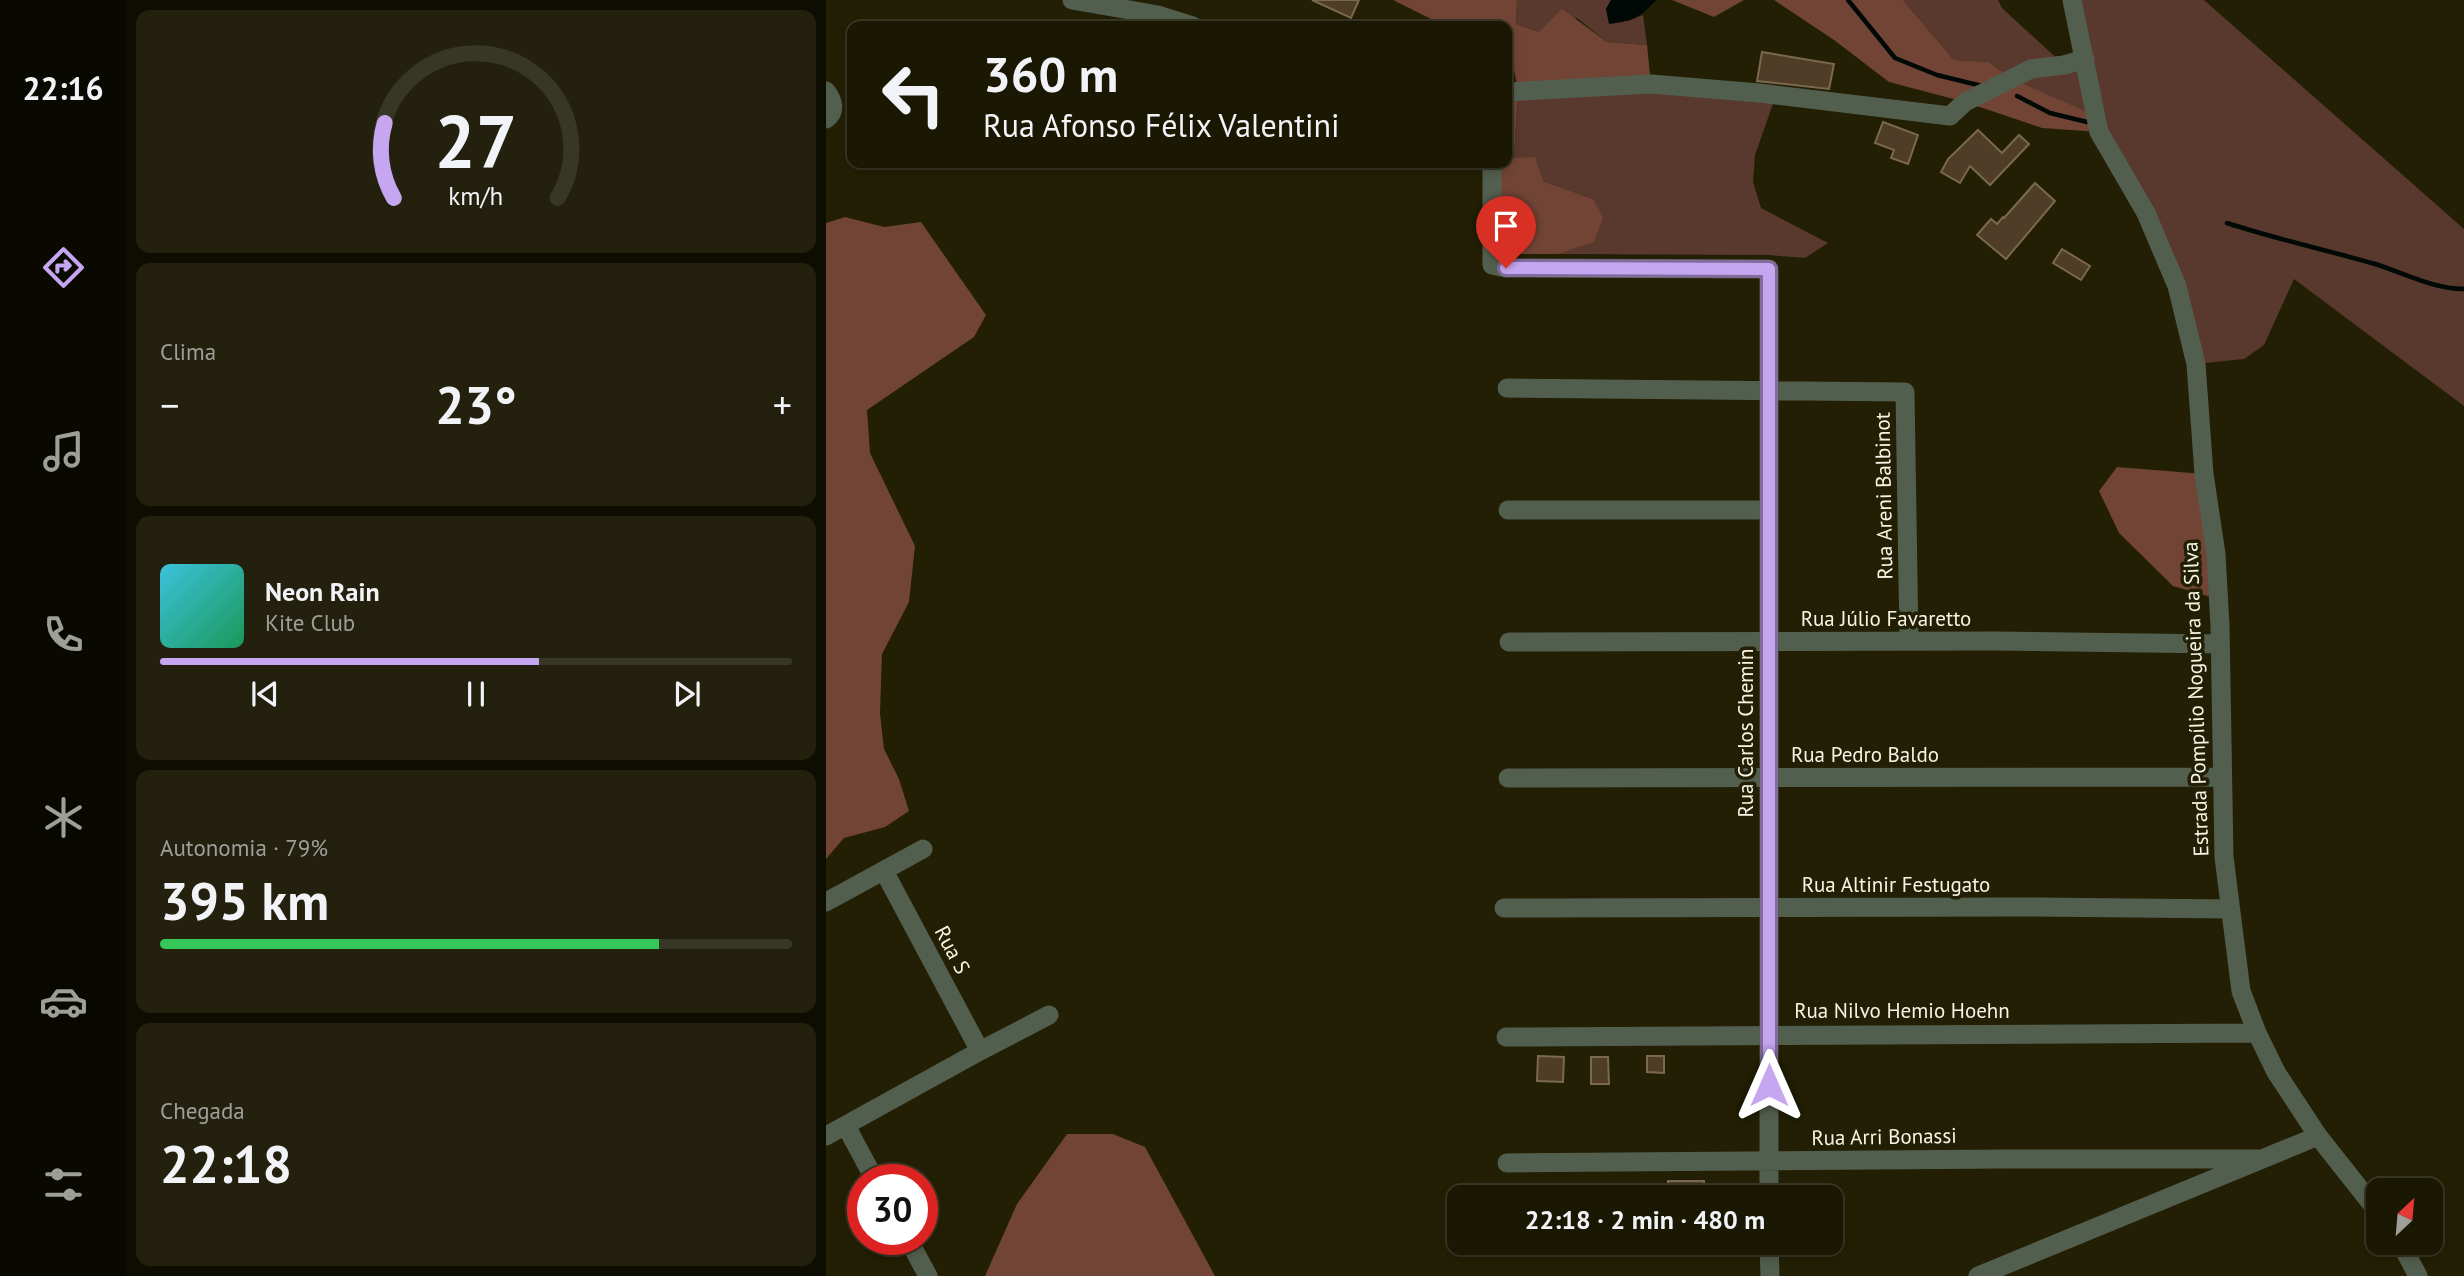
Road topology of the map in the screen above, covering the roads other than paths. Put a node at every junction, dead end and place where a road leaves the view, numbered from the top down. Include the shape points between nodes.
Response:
1 (1072, 0) edge
2 (2072, 0) edge
3 (1177, 21) edge
4 (2085, 59) junction
5 (826, 91) edge
6 (1512, 92) edge
7 (826, 119) edge
8 (1492, 168) edge
9 (1507, 388) dead end
10 (1769, 391) junction
11 (1508, 510) dead end
12 (1769, 510) junction
13 (1909, 641) junction
14 (1509, 642) dead end
15 (1769, 642) junction
16 (2220, 644) junction
17 (2222, 777) junction
18 (1508, 778) dead end
19 (1769, 778) junction
20 (923, 849) dead end
21 (884, 871) junction
22 (826, 902) edge
23 (1769, 907) junction
24 (1504, 908) dead end
25 (2230, 909) junction
26 (1049, 1015) dead end
27 (2257, 1033) junction
28 (1769, 1035) junction
29 (1506, 1037) dead end
30 (979, 1051) junction
31 (846, 1126) junction
32 (826, 1136) edge
33 (2318, 1136) junction
34 (2262, 1159) junction
35 (1769, 1161) junction
36 (1507, 1163) dead end
37 (866, 1164) edge
38 (1769, 1185) edge
39 (2366, 1195) edge
40 (914, 1255) edge
41 (1769, 1255) edge
42 (2407, 1255) edge
43 (920, 1273) edge
44 (1770, 1276) edge
45 (1978, 1276) edge
46 (2418, 1276) edge

1 - 3 street
2 - 4 street, Estrada Pompílio Nogueira da Silva
4 - 6 street via 2031,69 1965,102 1950,116 1651,84
4 - 16 street, Estrada Pompílio Nogueira da Silva via 2099,132 2151,225 2177,286 2193,351 2216,554
5 - 7 street via 833,108
8 - 10 street, Rua Carlos Chemin via 1492,265 1769,269
9 - 10 street
10 - 12 street, Rua Carlos Chemin
10 - 13 street, Rua Areni Balbinot via 1905,392
11 - 12 street
12 - 15 street, Rua Carlos Chemin
13 - 15 street, Rua Júlio Favaretto
13 - 16 street, Rua Júlio Favaretto
14 - 15 street, Rua Júlio Favaretto
15 - 19 street, Rua Carlos Chemin
16 - 17 street, Estrada Pompílio Nogueira da Silva
17 - 19 street, Rua Pedro Baldo
17 - 25 street, Estrada Pompílio Nogueira da Silva
18 - 19 street, Rua Pedro Baldo
19 - 23 street, Rua Carlos Chemin
20 - 21 street
21 - 22 street
21 - 30 street, Rua S
23 - 24 street, Rua Altinir Festugato
23 - 25 street, Rua Altinir Festugato
23 - 28 street, Rua Carlos Chemin
25 - 27 street, Estrada Pompílio Nogueira da Silva via 2241,990
26 - 30 street
27 - 28 street, Rua Nilvo Hemio Hoehn
27 - 33 street, Estrada Pompílio Nogueira da Silva via 2276,1072
28 - 29 street, Rua Nilvo Hemio Hoehn
28 - 35 street, Rua Carlos Chemin
30 - 31 street
31 - 32 street
31 - 37 street
33 - 34 street
33 - 39 street, Estrada Pompílio Nogueira da Silva
34 - 35 street, Rua Arri Bonassi
34 - 45 street
35 - 36 street, Rua Arri Bonassi
35 - 38 street, Rua Carlos Chemin
40 - 43 street
41 - 44 street
42 - 46 street

